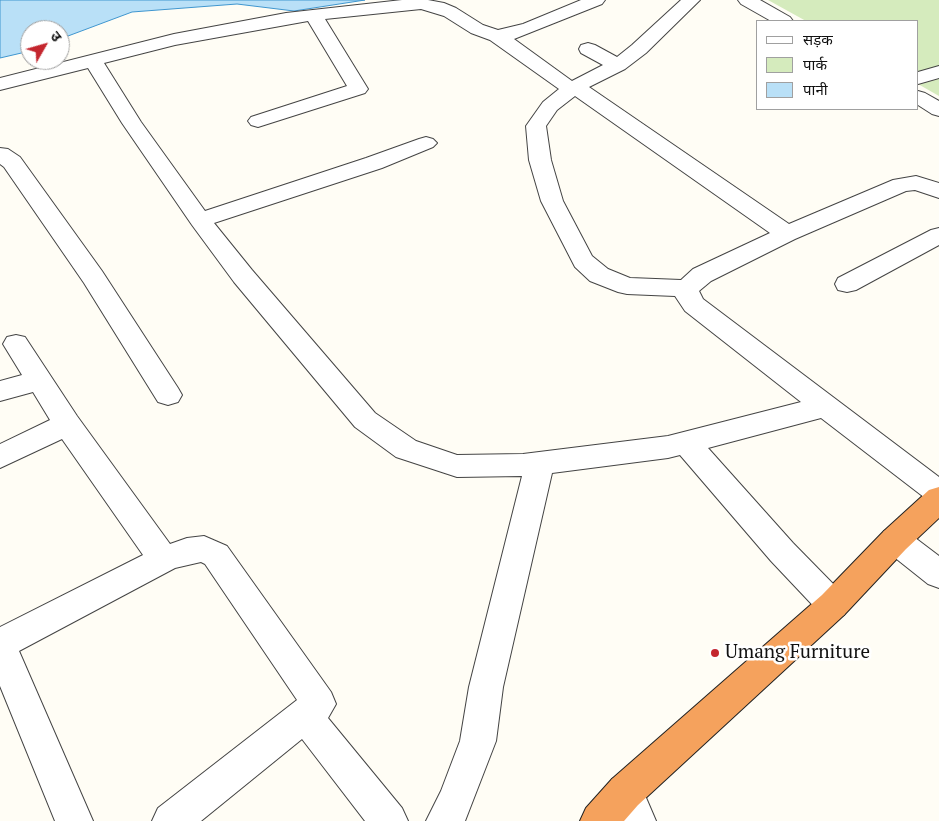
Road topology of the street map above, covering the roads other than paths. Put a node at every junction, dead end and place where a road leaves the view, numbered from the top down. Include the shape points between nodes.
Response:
1 (596, 0) edge
2 (691, 0) edge
3 (747, 0) edge
4 (314, 15) junction
5 (782, 20) edge
6 (497, 36) junction
7 (588, 49) dead end
8 (93, 62) junction
9 (618, 65) junction
10 (939, 72) edge
11 (919, 78) edge
12 (0, 84) edge
13 (571, 89) junction
14 (919, 98) edge
15 (939, 110) edge
16 (258, 121) dead end
17 (426, 143) dead end
18 (0, 154) edge
19 (939, 191) edge
20 (200, 220) junction
21 (787, 234) junction
22 (939, 235) edge
23 (847, 284) dead end
24 (686, 288) junction
25 (16, 344) dead end
26 (40, 380) junction
27 (0, 391) edge
28 (168, 395) dead end
29 (826, 406) junction
30 (67, 424) junction
31 (686, 442) junction
32 (0, 457) edge
33 (540, 463) junction
34 (939, 493) edge
35 (939, 500) edge
36 (895, 540) junction
37 (164, 560) junction
38 (939, 574) edge
39 (832, 605) junction
40 (0, 644) edge
41 (305, 716) junction
42 (631, 806) edge
43 (74, 821) edge
44 (171, 821) edge
45 (390, 821) edge
46 (444, 821) edge
47 (599, 821) edge

1 - 6 street via 529,28
2 - 9 street
3 - 5 street
4 - 6 street via 421,4 450,12 477,29
4 - 8 street via 174,40
4 - 16 street via 358,89
6 - 13 street
7 - 9 street
8 - 12 street
8 - 20 street
9 - 13 street
10 - 11 street
13 - 21 street via 581,91
13 - 24 street via 550,106 536,126 540,160 552,202 584,261 599,275 627,286
14 - 15 street
17 - 20 street
18 - 28 street via 18,170
19 - 21 street via 916,183 902,185
20 - 33 street via 365,420 406,449 456,466
21 - 24 street via 702,275
22 - 23 street
24 - 29 street via 687,296 694,305
25 - 26 street
26 - 27 street
26 - 30 street
29 - 31 street
29 - 34 street
30 - 32 street
30 - 37 street
31 - 33 street
31 - 39 street
33 - 46 street via 486,687 478,741 456,802
35 - 36 highway
36 - 38 street
36 - 39 highway
37 - 40 street
37 - 41 street via 187,551 204,549 216,555 320,704
39 - 42 highway
40 - 43 street
41 - 44 street
41 - 45 street
42 - 47 highway

